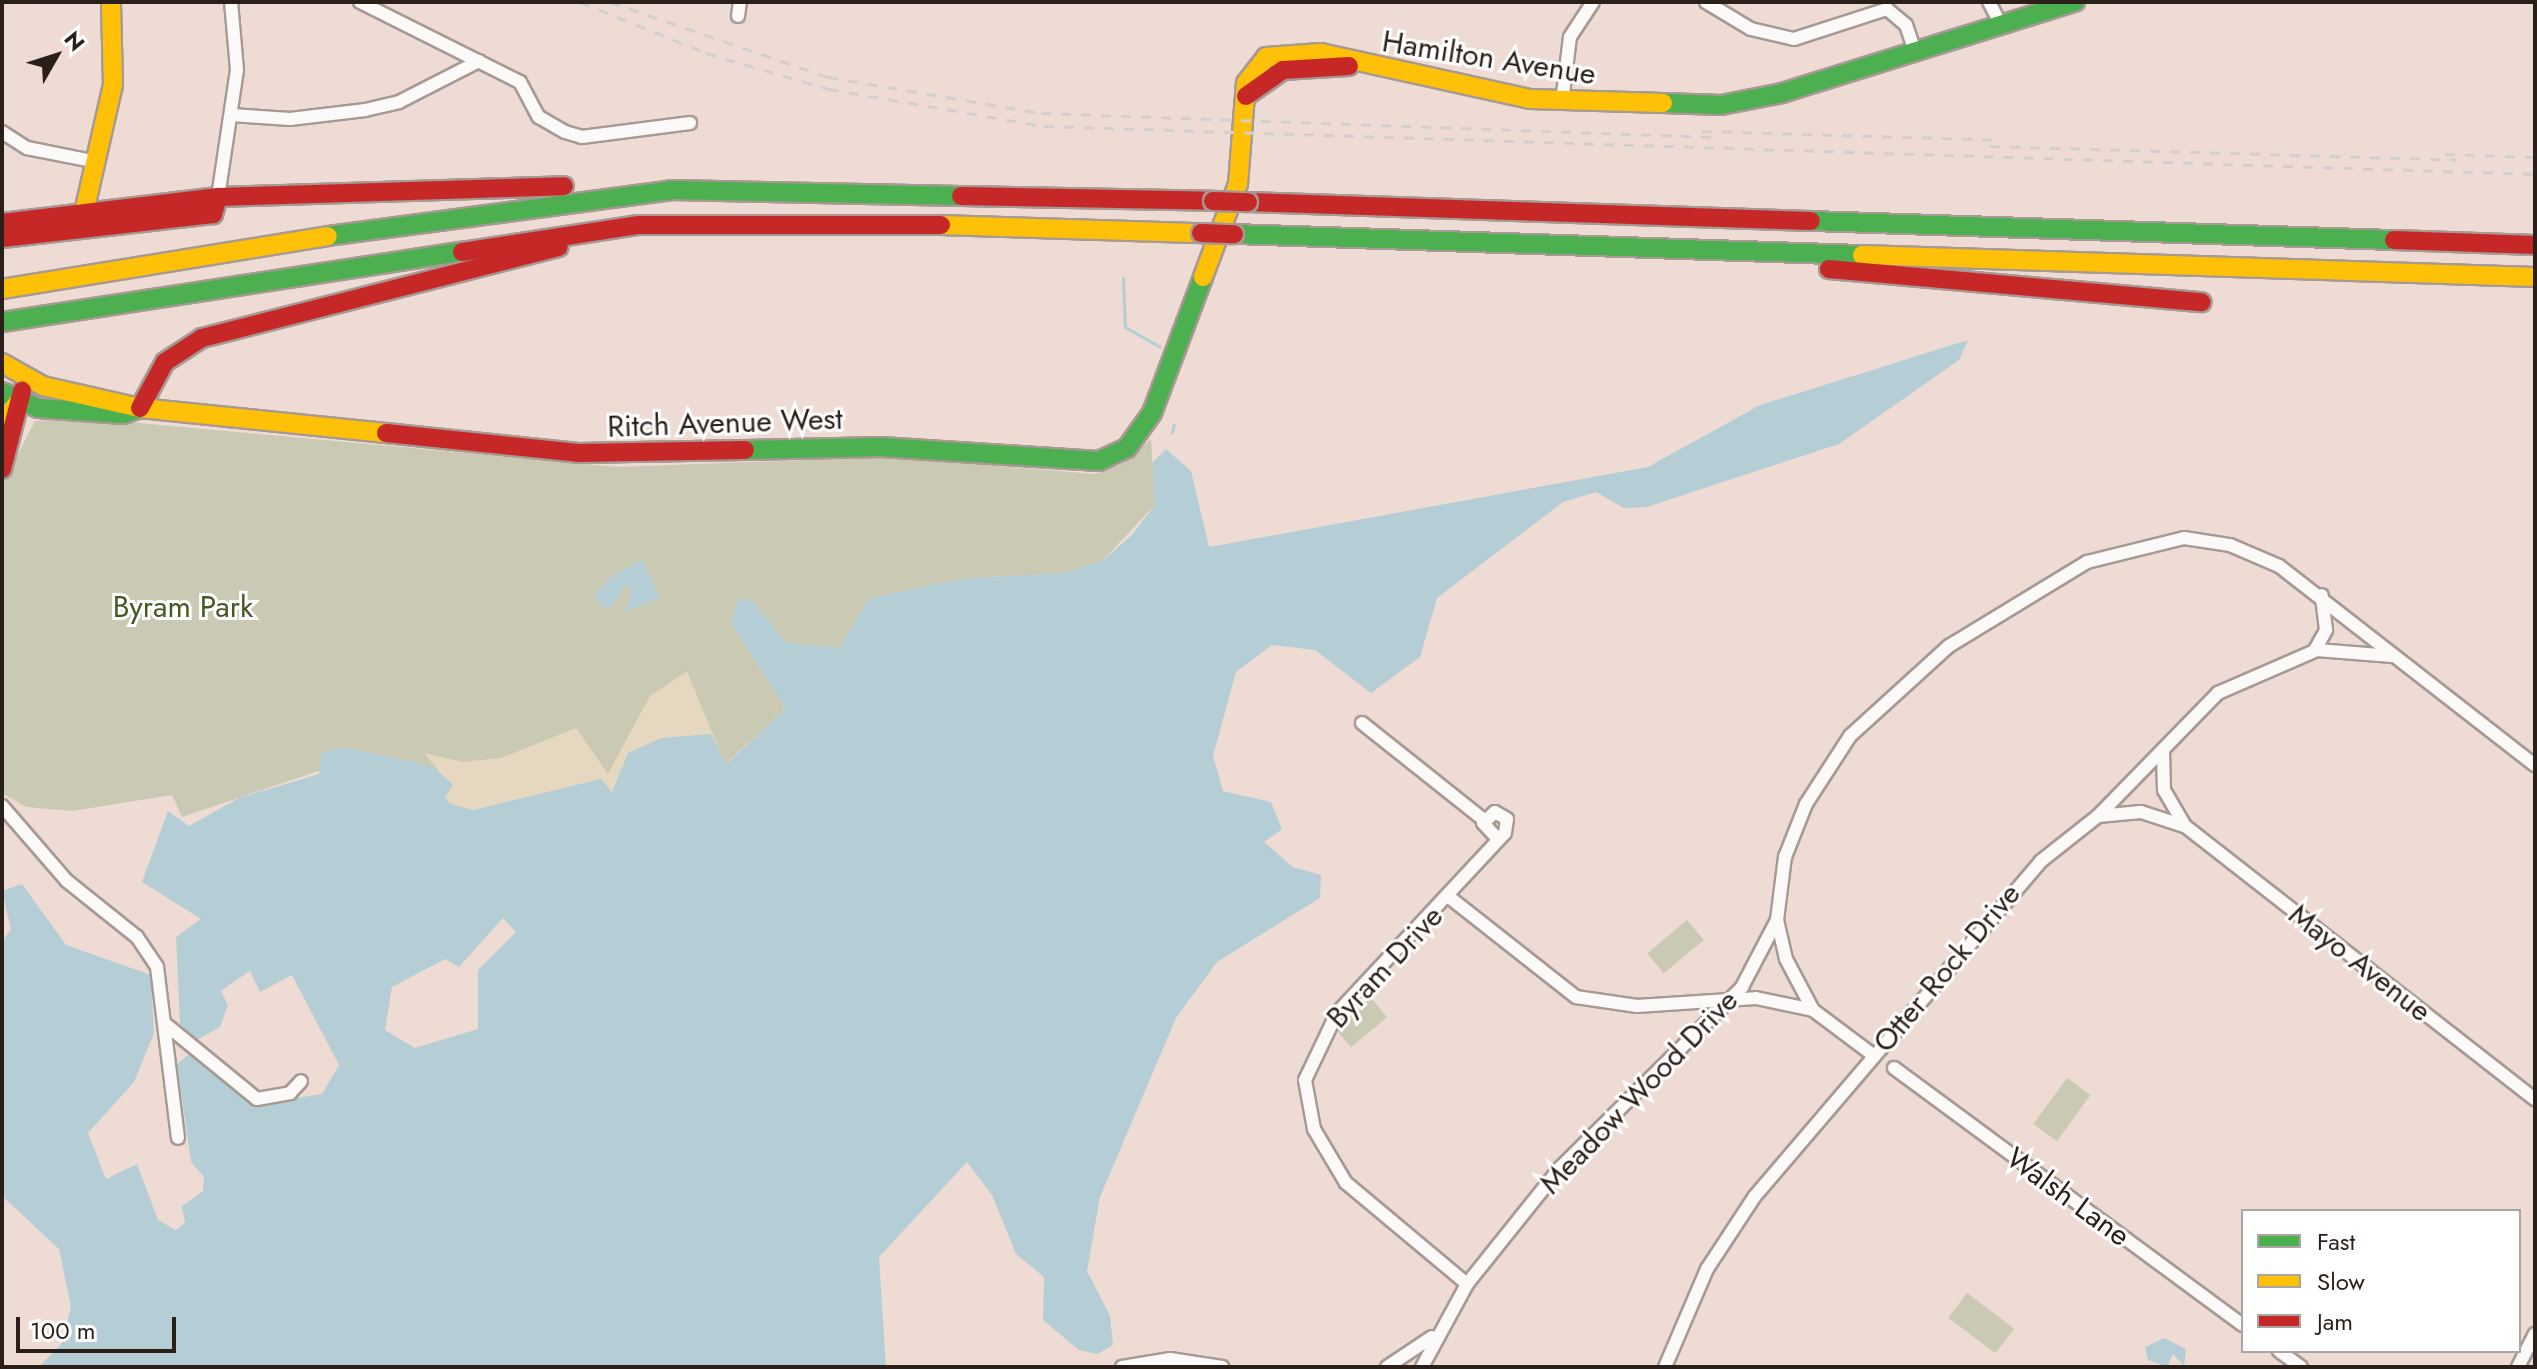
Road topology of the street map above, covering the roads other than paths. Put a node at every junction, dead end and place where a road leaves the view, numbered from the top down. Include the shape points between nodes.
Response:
1 (111, 2) edge
2 (231, 2) edge
3 (360, 2) edge
4 (740, 2) edge
5 (1593, 2) edge
6 (1706, 2) edge
7 (1989, 2) edge
8 (2075, 2) edge
9 (738, 16) dead end
10 (2001, 25) junction
11 (1915, 51) junction
12 (479, 61) junction
13 (1562, 102) junction
14 (231, 115) junction
15 (690, 123) dead end
16 (2, 132) edge
17 (97, 162) junction
18 (710, 188) junction
19 (218, 197) junction
20 (716, 221) junction
21 (82, 222) junction
22 (2, 223) edge
23 (2, 238) edge
24 (2535, 245) edge
25 (1648, 247) junction
26 (2535, 277) edge
27 (1204, 283) joint
28 (2, 289) edge
29 (2202, 302) dead end
30 (2, 322) edge
31 (2, 363) edge
32 (26, 379) junction
33 (10, 397) edge
34 (140, 408) junction
35 (2, 422) edge
36 (2, 469) edge
37 (2322, 595) junction
38 (2315, 650) junction
39 (2399, 658) junction
40 (1362, 723) dead end
41 (2163, 750) junction
42 (2535, 765) edge
43 (2, 806) edge
44 (2098, 816) junction
45 (1484, 820) junction
46 (2185, 826) junction
47 (1496, 837) junction
48 (1449, 897) junction
49 (1777, 920) junction
50 (1734, 998) junction
51 (1813, 1010) junction
52 (164, 1023) junction
53 (1873, 1055) junction
54 (1894, 1068) dead end
55 (301, 1081) dead end
56 (2535, 1099) edge
57 (178, 1138) dead end
58 (1467, 1284) junction
59 (2241, 1324) edge
60 (2535, 1334) edge
61 (1432, 1337) junction
62 (2282, 1353) edge
63 (1671, 1360) edge
64 (1122, 1367) edge
65 (1222, 1367) edge
66 (1387, 1367) edge
67 (1422, 1367) edge
68 (1665, 1367) edge
69 (2301, 1367) edge
70 (2518, 1367) edge

1 - 17 main road via 116,62
2 - 14 street
3 - 12 street
4 - 9 street
5 - 13 street via 1570,37
6 - 11 street via 1751,29 1794,39 1887,9 1906,25
7 - 10 street
8 - 10 main road, Hamilton Avenue
10 - 11 main road, Hamilton Avenue
11 - 13 main road, Hamilton Avenue via 1746,102
12 - 14 street via 399,102 365,110 290,119
12 - 15 street via 520,82 539,117 582,137
13 - 27 main road, Hamilton Avenue via 1359,65 1321,53 1274,53 1250,71 1238,184
14 - 19 street
16 - 17 street via 27,148
17 - 21 main road
18 - 19 main road
18 - 24 main road, bridge
18 - 28 main road via 517,206
19 - 21 main road via 213,214
20 - 25 main road, bridge
20 - 30 main road via 536,236
20 - 34 main road via 529,254 202,338 165,362
21 - 22 main road
21 - 23 main road
25 - 26 main road
25 - 29 main road
27 - 34 main road, Ritch Avenue West via 1141,433 1113,456 1079,464 881,447 629,457
31 - 32 main road, Ritch Avenue West
32 - 33 main road
32 - 34 main road, Ritch Avenue West
33 - 34 main road, Ritch Avenue West via 123,414
33 - 35 main road
33 - 36 main road
37 - 38 street via 2326,630
37 - 39 street, Meadow Wood Drive
37 - 49 street, Meadow Wood Drive via 2257,556 2184,538 2112,552 2028,595 1949,646 1850,736 1790,845
38 - 39 street, Otter Rock Drive via 2357,648
38 - 41 street, Otter Rock Drive via 2218,693
39 - 42 street, Meadow Wood Drive
40 - 45 street
41 - 44 street, Otter Rock Drive
41 - 46 street, Mayo Avenue via 2164,790
43 - 52 street via 67,881 137,937 162,976
44 - 46 street, Mayo Avenue via 2141,812
44 - 53 street, Otter Rock Drive via 2014,888
45 - 47 street
45 - 47 street via 1495,812 1507,819 1507,830
46 - 56 street, Mayo Avenue
47 - 48 street, Byram Drive
48 - 50 street via 1576,997 1637,1006
48 - 58 street, Byram Drive via 1337,1013 1309,1063 1305,1096 1314,1129 1346,1183
49 - 50 street, Meadow Wood Drive
49 - 51 street via 1790,970
50 - 51 street
50 - 58 street, Meadow Wood Drive via 1560,1168
51 - 53 street
52 - 55 street via 257,1099 283,1096
52 - 57 street
53 - 63 street, Otter Rock Drive via 1722,1241
54 - 59 street, Walsh Lane
58 - 61 street, Meadow Wood Drive
60 - 70 street
61 - 66 street
61 - 67 street, Meadow Wood Drive
62 - 69 street
63 - 68 street, Otter Rock Drive
64 - 65 street via 1170,1359

